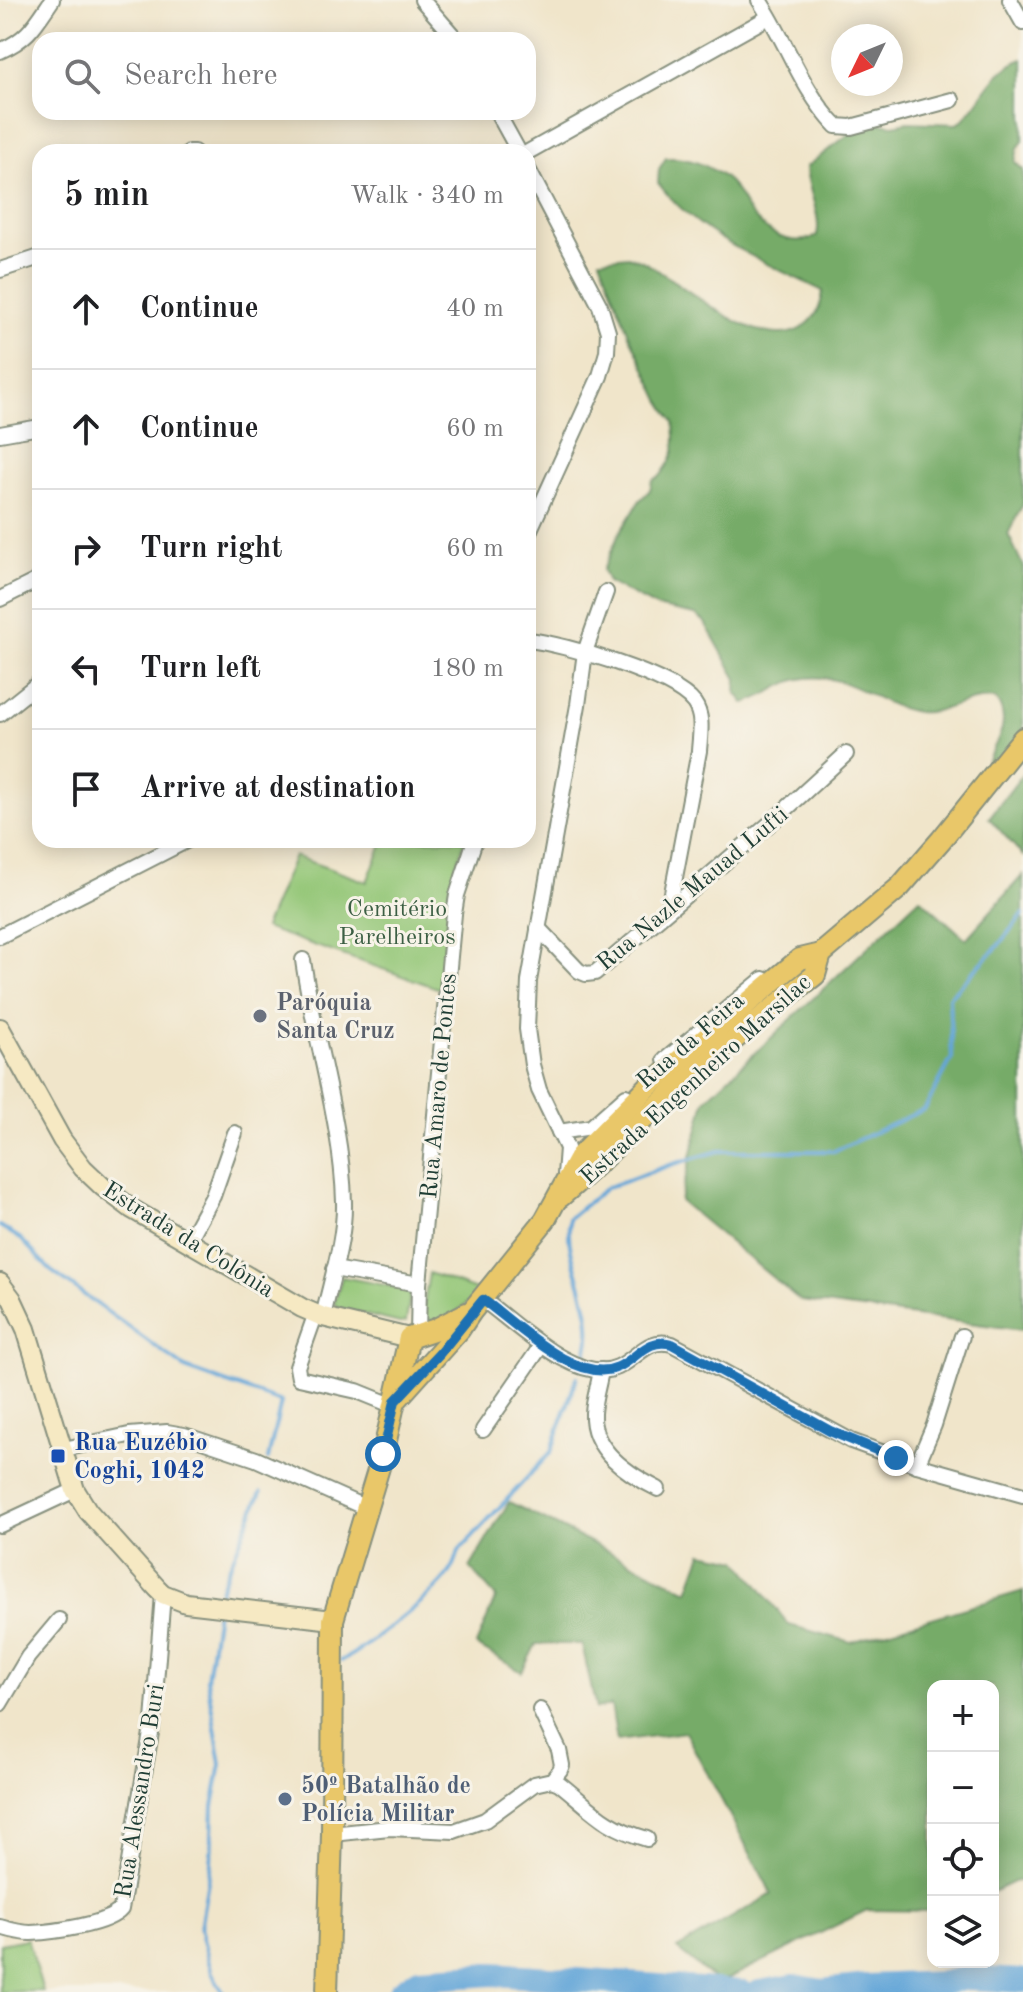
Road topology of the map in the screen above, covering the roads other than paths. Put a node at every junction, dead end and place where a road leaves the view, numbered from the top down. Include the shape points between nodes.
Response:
1 (52, 0) edge
2 (422, 0) edge
3 (759, 0) edge
4 (1010, 0) edge
5 (769, 17) junction
6 (1023, 23) edge
7 (450, 32) edge
8 (0, 51) edge
9 (952, 100) dead end
10 (501, 120) edge
11 (515, 144) edge
12 (536, 148) edge
13 (536, 184) edge
14 (32, 260) edge
15 (0, 270) edge
16 (32, 428) edge
17 (0, 434) edge
18 (536, 517) edge
19 (32, 583) edge
20 (606, 592) dead end
21 (0, 599) edge
22 (536, 642) edge
23 (585, 652) junction
24 (32, 688) edge
25 (0, 714) edge
26 (1023, 738) edge
27 (846, 754) dead end
28 (172, 848) edge
29 (472, 848) edge
30 (669, 909) junction
31 (538, 928) junction
32 (0, 936) edge
33 (827, 949) junction
34 (303, 960) dead end
35 (0, 1028) edge
36 (601, 1127) junction
37 (559, 1132) junction
38 (235, 1133) dead end
39 (574, 1152) junction
40 (605, 1157) junction
41 (560, 1197) junction
42 (188, 1242) junction
43 (334, 1269) junction
44 (0, 1283) edge
45 (419, 1284) junction
46 (477, 1306) junction
47 (320, 1315) junction
48 (414, 1336) junction
49 (962, 1336) dead end
50 (541, 1346) junction
51 (601, 1370) junction
52 (398, 1398) junction
53 (483, 1430) dead end
54 (64, 1449) junction
55 (917, 1465) junction
56 (658, 1489) dead end
57 (75, 1490) junction
58 (1023, 1495) edge
59 (366, 1508) junction
60 (0, 1525) edge
61 (163, 1594) junction
62 (59, 1620) dead end
63 (333, 1620) junction
64 (0, 1704) edge
65 (540, 1710) dead end
66 (552, 1780) junction
67 (332, 1834) junction
68 (647, 1839) dead end
69 (0, 1927) edge
70 (327, 1992) edge

1 - 8 street via 19,43
2 - 7 street
3 - 5 street
4 - 6 street
5 - 9 street via 815,100 836,126 851,127
5 - 12 street
10 - 11 street
13 - 18 street via 584,272 608,332 596,387
14 - 15 street
16 - 17 street
19 - 21 street
20 - 23 street
22 - 23 street
23 - 30 street via 669,685 686,695 700,715 699,751
23 - 31 street
24 - 25 street
26 - 33 main road, Estrada Engenheiro Marsilac via 900,887
27 - 30 street, Rua Nazle Mauad Lufti
28 - 32 street
29 - 45 street, Rua Amaro de Pontes via 454,914
30 - 31 street, Rua Nazle Mauad Lufti via 595,973 569,964
31 - 37 street via 527,1029 539,1090
33 - 36 main road, Estrada Engenheiro Marsilac via 800,959
33 - 40 main road, Estrada Engenheiro Marsilac via 815,975 691,1075
34 - 43 street via 343,1186
35 - 42 main road, Estrada da Colônia via 83,1168 132,1209
36 - 37 street
36 - 39 main road, Estrada Engenheiro Marsilac
36 - 40 main road via 612,1142
37 - 39 street
38 - 42 street via 213,1196
39 - 40 main road via 590,1163
39 - 41 main road, Estrada Engenheiro Marsilac
40 - 41 main road, Estrada Engenheiro Marsilac
41 - 46 main road, Estrada Engenheiro Marsilac
42 - 47 main road, Estrada da Colônia
43 - 45 street
43 - 47 street
44 - 54 main road via 26,1329
45 - 48 street, Rua Amaro de Pontes
46 - 48 main road, Estrada Engenheiro Marsilac
46 - 50 street
46 - 52 main road, Estrada Engenheiro Marsilac
47 - 48 main road, Estrada da Colônia
47 - 52 street via 297,1367 299,1378
48 - 52 main road
49 - 55 street
50 - 51 street via 580,1366
50 - 53 street
51 - 55 street via 618,1367 650,1344 672,1344 830,1431
51 - 56 street via 593,1416 598,1439 615,1461
52 - 59 main road
54 - 57 main road
54 - 59 street via 129,1435 184,1435 256,1459
55 - 58 street
57 - 60 street
57 - 61 main road
59 - 63 main road
61 - 63 main road via 186,1603
61 - 69 street, Rua Alessandro Buri via 153,1721 121,1909 105,1920 40,1931
62 - 64 street via 28,1657
63 - 67 main road
65 - 66 street via 562,1759
66 - 67 street via 541,1781 485,1820 454,1831 389,1828
66 - 68 street via 612,1827
67 - 70 main road

